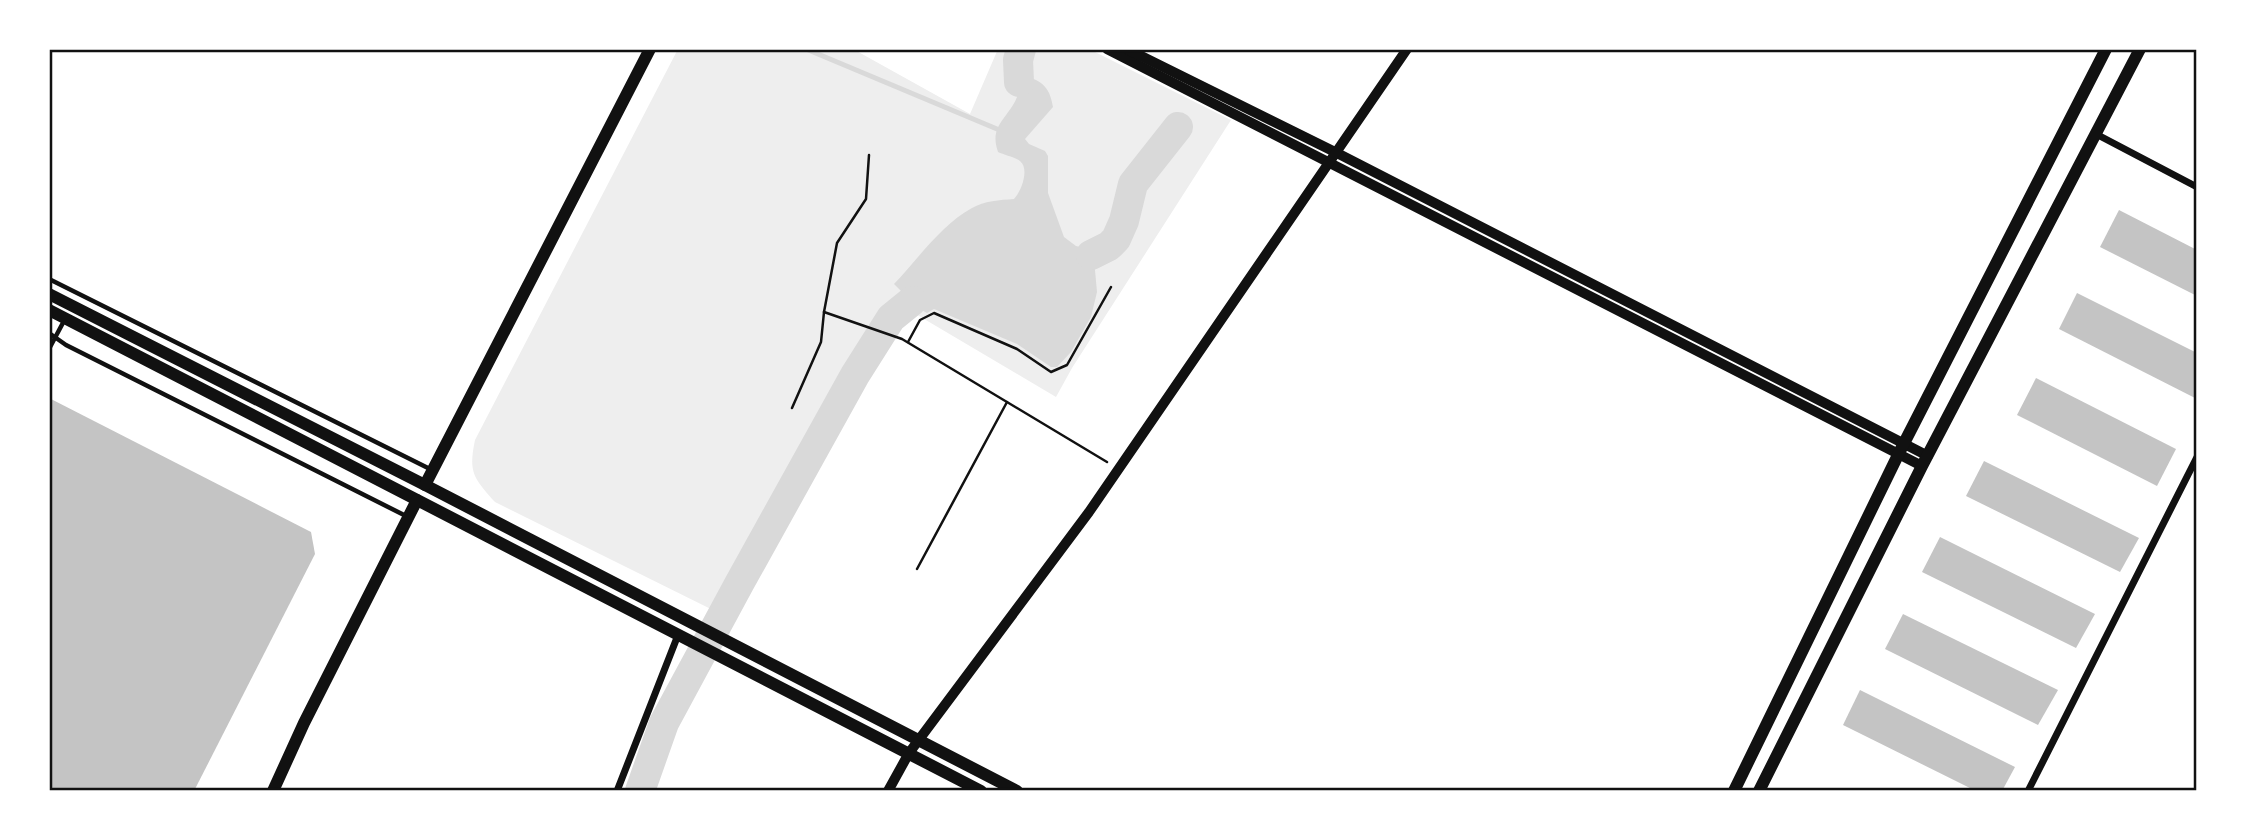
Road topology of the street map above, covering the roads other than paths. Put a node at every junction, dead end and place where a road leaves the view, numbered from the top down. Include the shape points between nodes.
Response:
1 (650, 49) edge
2 (1107, 49) edge
3 (1127, 49) edge
4 (1407, 49) edge
5 (2106, 49) edge
6 (2140, 49) edge
7 (2096, 134) junction
8 (1337, 153) junction
9 (1329, 164) junction
10 (2197, 187) edge
11 (49, 279) edge
12 (49, 294) edge
13 (49, 310) edge
14 (65, 318) junction
15 (49, 333) edge
16 (55, 338) junction
17 (49, 349) edge
18 (1902, 448) junction
19 (2197, 457) edge
20 (1925, 461) junction
21 (432, 471) junction
22 (425, 485) junction
23 (417, 500) junction
24 (408, 518) junction
25 (678, 635) junction
26 (918, 741) junction
27 (909, 753) junction
28 (272, 791) edge
29 (617, 791) edge
30 (888, 791) edge
31 (981, 791) edge
32 (1017, 791) edge
33 (1734, 791) edge
34 (1759, 791) edge
35 (2028, 791) edge

1 - 21 main road
2 - 9 street
3 - 8 street
4 - 8 street
5 - 18 main road
6 - 7 main road
7 - 10 street
7 - 20 main road
8 - 9 street
8 - 18 street
9 - 18 street
9 - 26 street via 1119,469
11 - 21 lane
12 - 22 main road
13 - 14 main road
14 - 16 lane
14 - 23 main road
15 - 16 lane
16 - 17 lane
16 - 24 lane
18 - 20 street
18 - 33 main road
19 - 35 street
20 - 34 main road
21 - 22 main road
22 - 26 main road
23 - 24 main road
23 - 25 main road
24 - 28 main road
25 - 27 main road
25 - 29 street
26 - 27 street
26 - 32 main road
27 - 30 street
27 - 31 main road

